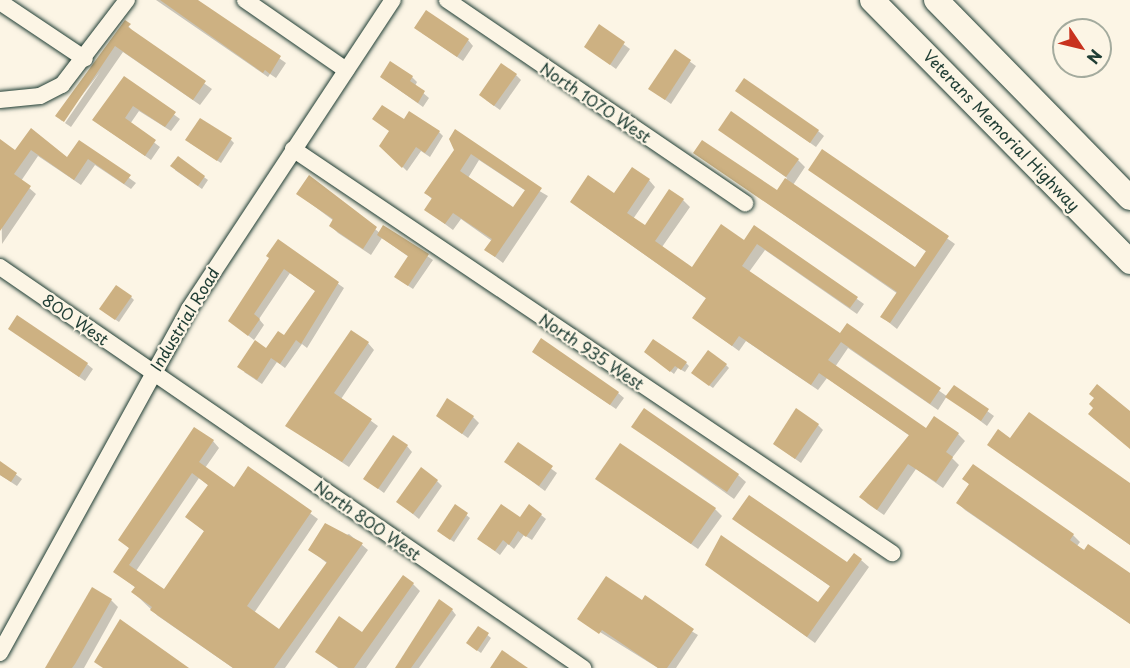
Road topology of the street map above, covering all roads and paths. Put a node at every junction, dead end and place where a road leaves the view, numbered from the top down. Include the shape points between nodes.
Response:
1 (127, 0) edge
2 (246, 0) edge
3 (393, 0) edge
4 (447, 0) edge
5 (872, 0) edge
6 (936, 0) edge
7 (0, 2) edge
8 (85, 59) junction
9 (346, 70) junction
10 (0, 100) edge
11 (293, 149) junction
12 (1130, 198) edge
13 (745, 203) dead end
14 (1130, 262) edge
15 (0, 267) edge
16 (152, 372) junction
17 (892, 553) dead end
18 (0, 653) edge
19 (583, 668) edge

1 - 8 street
2 - 9 street
3 - 9 street, Industrial Road
4 - 13 street, North 1070 West
5 - 14 highway, Veterans Memorial Highway
6 - 12 highway
7 - 8 street
8 - 10 street via 62,84 40,96
9 - 11 street, Industrial Road
11 - 16 street, Industrial Road
11 - 17 street, North 935 West
15 - 16 street, 800 West
16 - 18 street, Industrial Road
16 - 19 street, North 800 West

